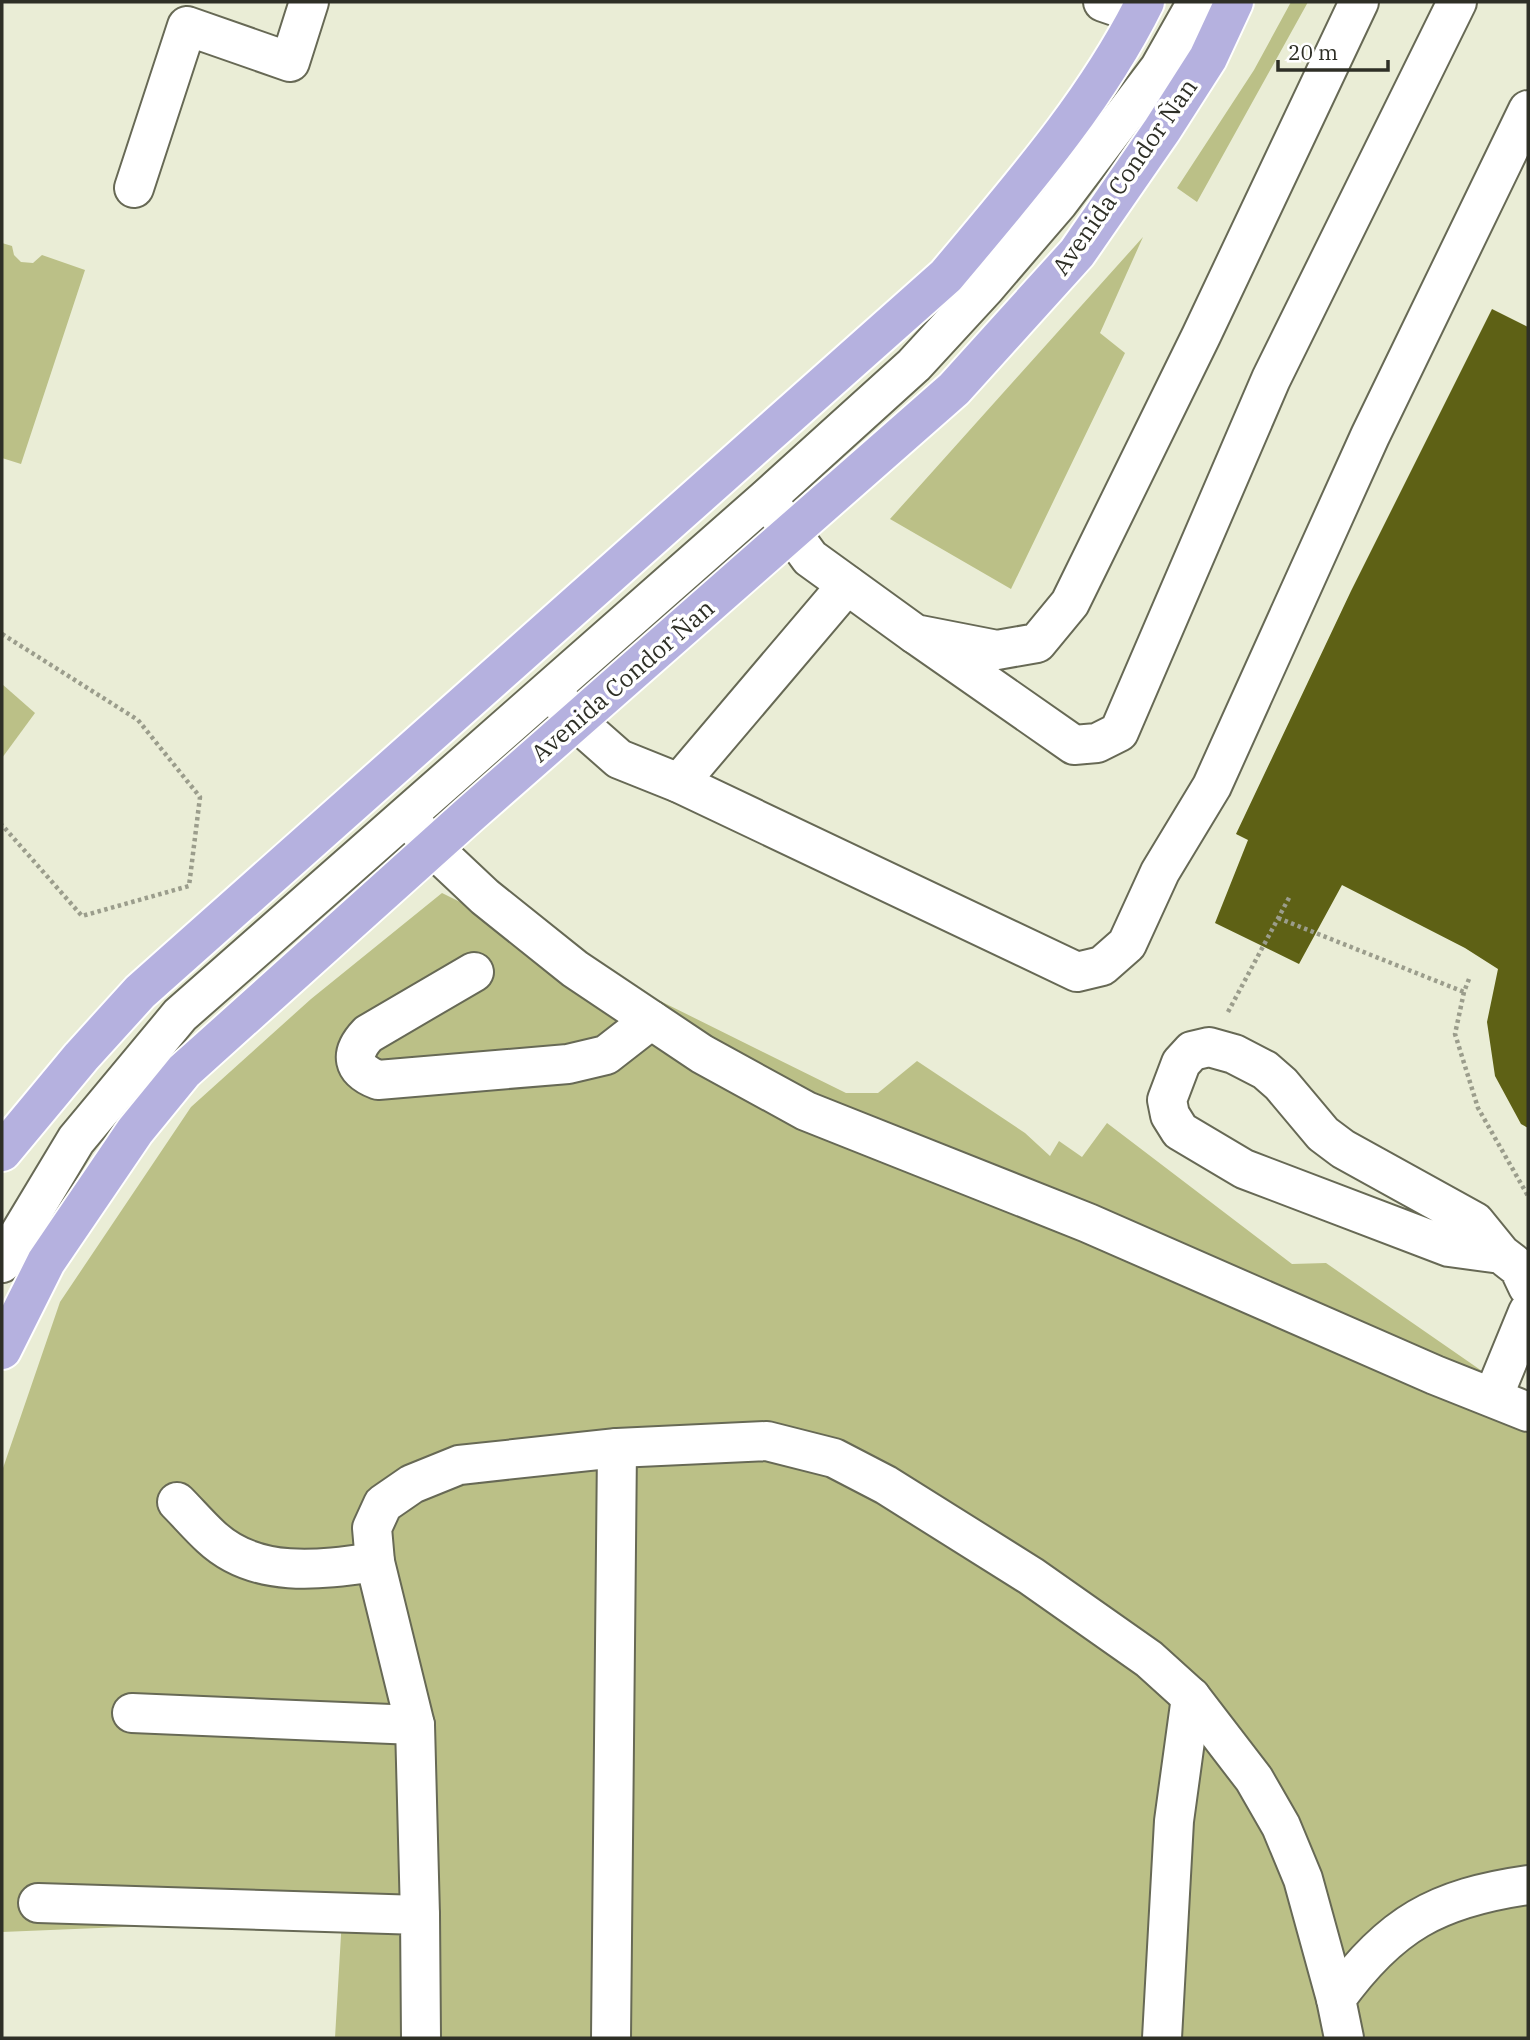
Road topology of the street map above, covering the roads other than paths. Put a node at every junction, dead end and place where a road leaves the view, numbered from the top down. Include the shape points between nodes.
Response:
1 (309, 2) edge
2 (1197, 2) edge
3 (1234, 2) edge
4 (1359, 2) edge
5 (1457, 2) edge
6 (1129, 6) edge
7 (1528, 110) edge
8 (134, 188) dead end
9 (766, 499) junction
10 (792, 533) junction
11 (847, 584) junction
12 (915, 634) junction
13 (550, 689) junction
14 (578, 722) junction
15 (376, 783) junction
16 (679, 783) junction
17 (407, 816) junction
18 (434, 849) junction
19 (474, 972) dead end
20 (652, 1020) junction
21 (2, 1152) edge
22 (1502, 1254) junction
23 (2, 1263) edge
24 (1528, 1287) edge
25 (1528, 1311) edge
26 (2, 1350) edge
27 (1493, 1397) junction
28 (1528, 1412) edge
29 (617, 1448) junction
30 (177, 1502) dead end
31 (376, 1562) junction
32 (1191, 1697) junction
33 (132, 1713) dead end
34 (415, 1725) junction
35 (1528, 1885) edge
36 (38, 1903) dead end
37 (420, 1915) junction
38 (1336, 1999) junction
39 (421, 2038) edge
40 (611, 2038) edge
41 (1162, 2038) edge
42 (1344, 2038) edge

1 - 8 lane via 290,62 187,26
2 - 9 lane via 1158,69 1058,203 985,288 914,365
3 - 10 main road, Avenida Condor Ñan via 1208,58 1077,253 954,389
4 - 12 lane via 1070,603 1037,643 997,650
5 - 12 lane via 1271,379 1119,732 1097,743 1074,745
6 - 15 main road via 1085,101 946,276
7 - 16 lane via 1370,436 1212,786 1160,872 1127,944 1102,966 1077,972
9 - 10 lane
9 - 13 lane
10 - 11 lane via 810,558
10 - 14 main road, Avenida Condor Ñan
11 - 12 lane
11 - 16 lane
13 - 14 lane
13 - 17 lane
14 - 16 lane via 619,759
14 - 18 main road, Avenida Condor Ñan
15 - 17 lane
15 - 21 main road via 140,992
17 - 18 lane
17 - 23 lane via 180,1015 76,1140
18 - 20 lane via 575,969
18 - 26 main road, Avenida Condor Ñan via 184,1071 135,1131 46,1262
19 - 20 lane via 368,1034 355,1055 359,1068 378,1080 568,1064 606,1055
20 - 27 lane via 702,1054 806,1111 1088,1223
22 - 22 lane via 1475,1222 1323,1134 1265,1070 1209,1047 1192,1051 1181,1063 1167,1100 1180,1131 1257,1174 1449,1247
22 - 24 lane via 1519,1268
25 - 27 lane
27 - 28 lane
29 - 31 lane via 459,1465 411,1483 383,1504 372,1528
29 - 32 lane via 767,1441 834,1458 886,1485 1031,1576 1149,1659
29 - 40 lane
30 - 31 lane via 212,1538 256,1564 324,1569
31 - 34 lane
32 - 38 lane via 1254,1779 1280,1826 1303,1879
32 - 41 lane via 1174,1821
33 - 34 lane
34 - 37 lane
35 - 38 lane via 1427,1912 1389,1938 1360,1966
36 - 37 lane
37 - 39 lane
38 - 42 lane

